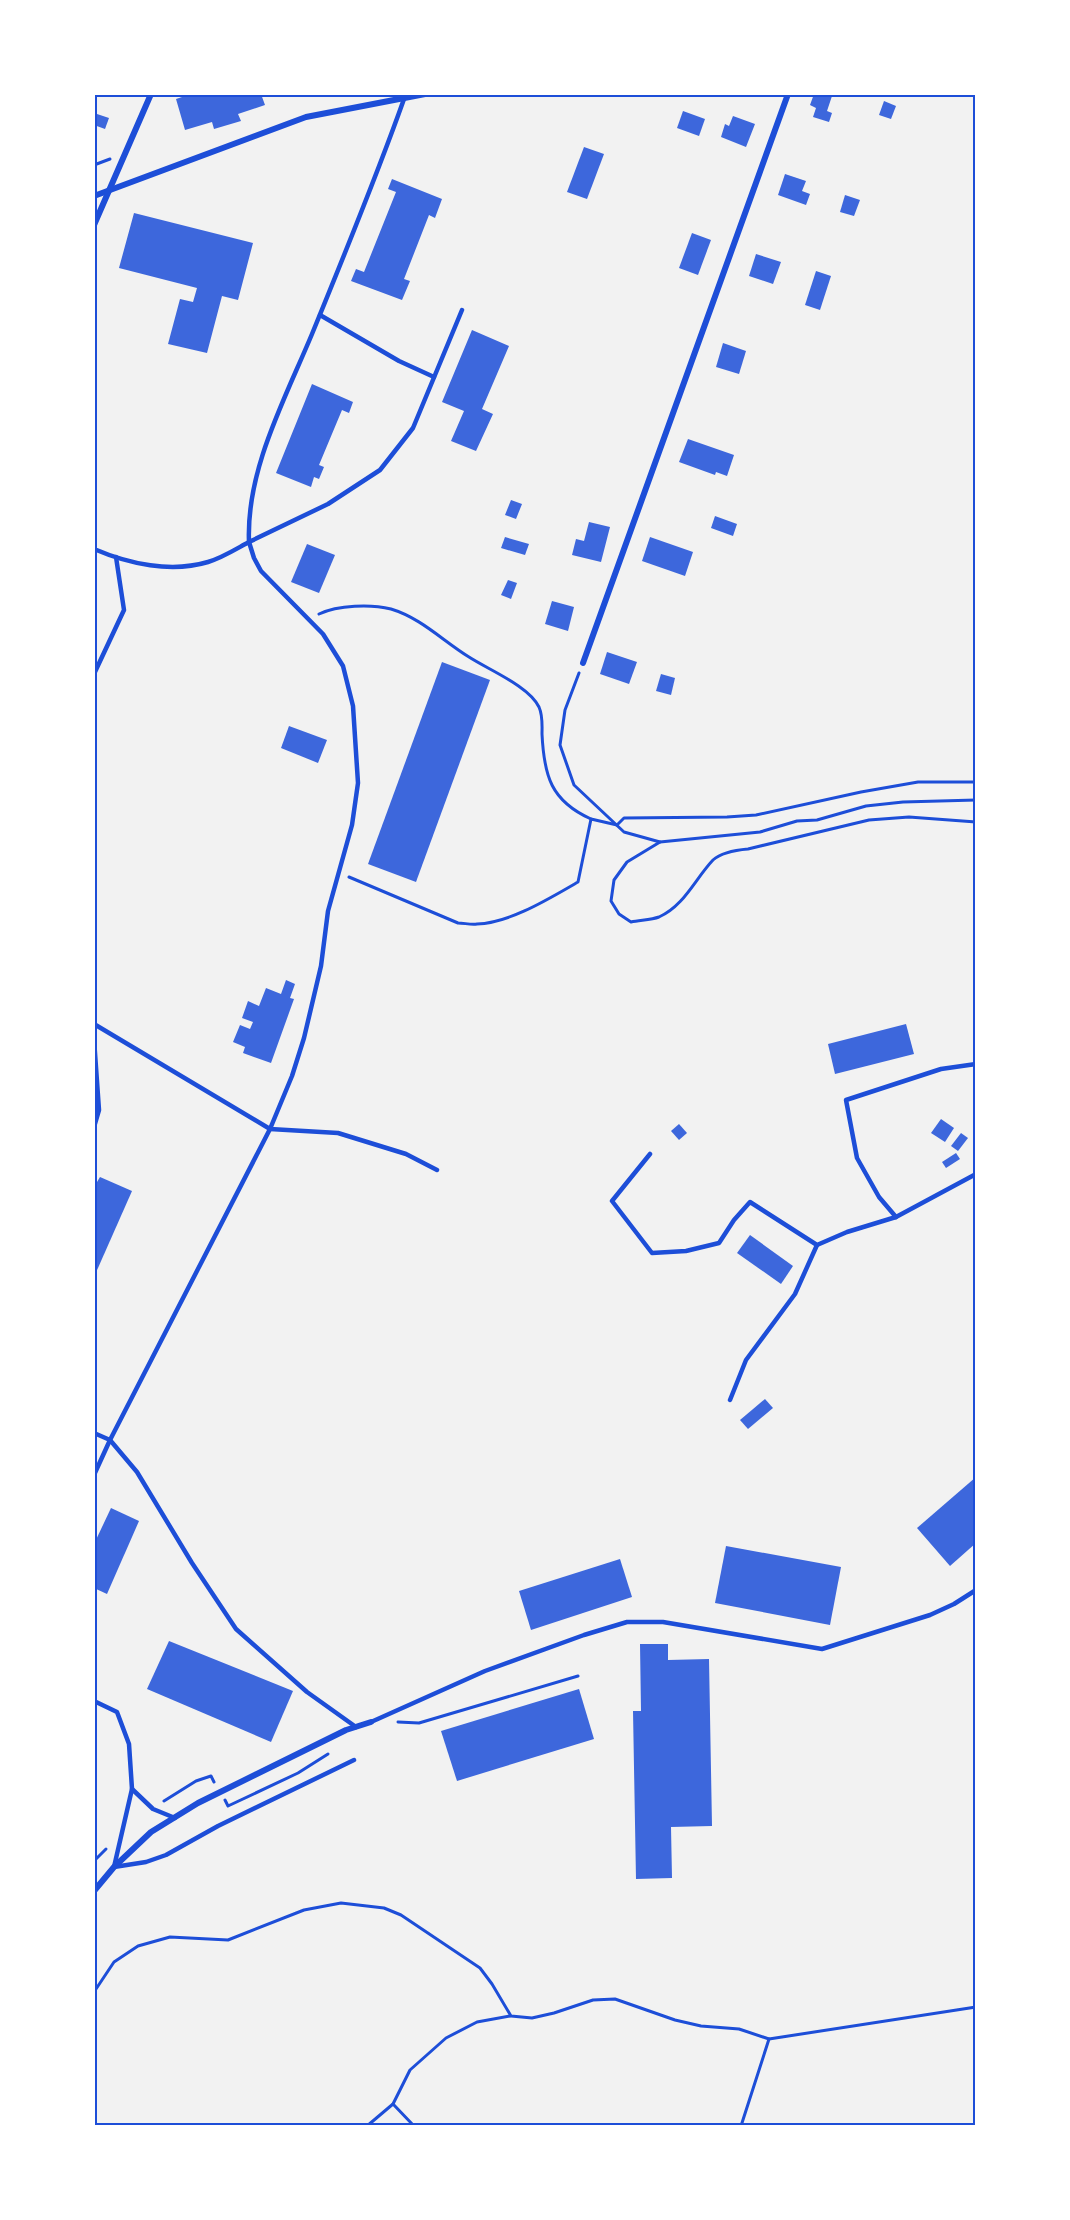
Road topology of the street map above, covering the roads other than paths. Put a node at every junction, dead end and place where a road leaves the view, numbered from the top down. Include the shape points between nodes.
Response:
1 (151, 94) edge
2 (424, 94) edge
3 (788, 94) edge
4 (404, 99) junction
5 (111, 189) junction
6 (94, 196) edge
7 (94, 225) edge
8 (462, 310) dead end
9 (320, 315) junction
10 (434, 377) junction
11 (249, 542) junction
12 (94, 549) edge
13 (116, 557) junction
14 (583, 663) road end
15 (94, 674) edge
16 (94, 1024) edge
17 (94, 1039) edge
18 (975, 1064) edge
19 (94, 1127) edge
20 (270, 1129) junction
21 (651, 1154) dead end
22 (437, 1170) dead end
23 (975, 1174) edge
24 (896, 1217) junction
25 (817, 1245) junction
26 (730, 1400) dead end
27 (94, 1433) edge
28 (110, 1440) junction
29 (94, 1475) edge
30 (975, 1590) edge
31 (94, 1701) edge
32 (371, 1722) joint
33 (356, 1727) junction
34 (354, 1760) dead end
35 (132, 1789) junction
36 (175, 1818) junction
37 (114, 1867) junction
38 (94, 1891) edge

1 - 5 street
2 - 4 street
3 - 14 street
4 - 5 street via 306,117
4 - 9 lane
5 - 6 street
5 - 7 street
8 - 10 lane
9 - 10 lane
9 - 11 lane via 264,450 249,509
10 - 11 lane via 413,428 380,470 328,504
11 - 13 lane via 223,556 193,565 162,567
11 - 20 lane via 261,571 323,634 343,666 353,706 358,783 304,1038
12 - 13 lane
13 - 15 lane via 124,610
16 - 20 lane
17 - 19 lane via 99,1110
18 - 24 lane via 941,1069 846,1100 857,1158 879,1197
20 - 22 lane via 338,1133 406,1154
20 - 28 lane
21 - 25 lane via 612,1201 652,1252 686,1251 719,1243 750,1202
23 - 24 lane
24 - 25 lane
25 - 26 lane via 795,1294 746,1360
27 - 28 lane
28 - 29 lane
28 - 33 lane via 137,1472 236,1629 307,1692
30 - 32 lane via 930,1616 822,1649 663,1622 627,1622 485,1671
31 - 35 lane via 117,1712 129,1744
32 - 33 street
33 - 36 street via 198,1803
34 - 37 lane via 166,1855
35 - 36 lane via 153,1809
35 - 37 lane
36 - 37 street via 151,1832
37 - 38 street

